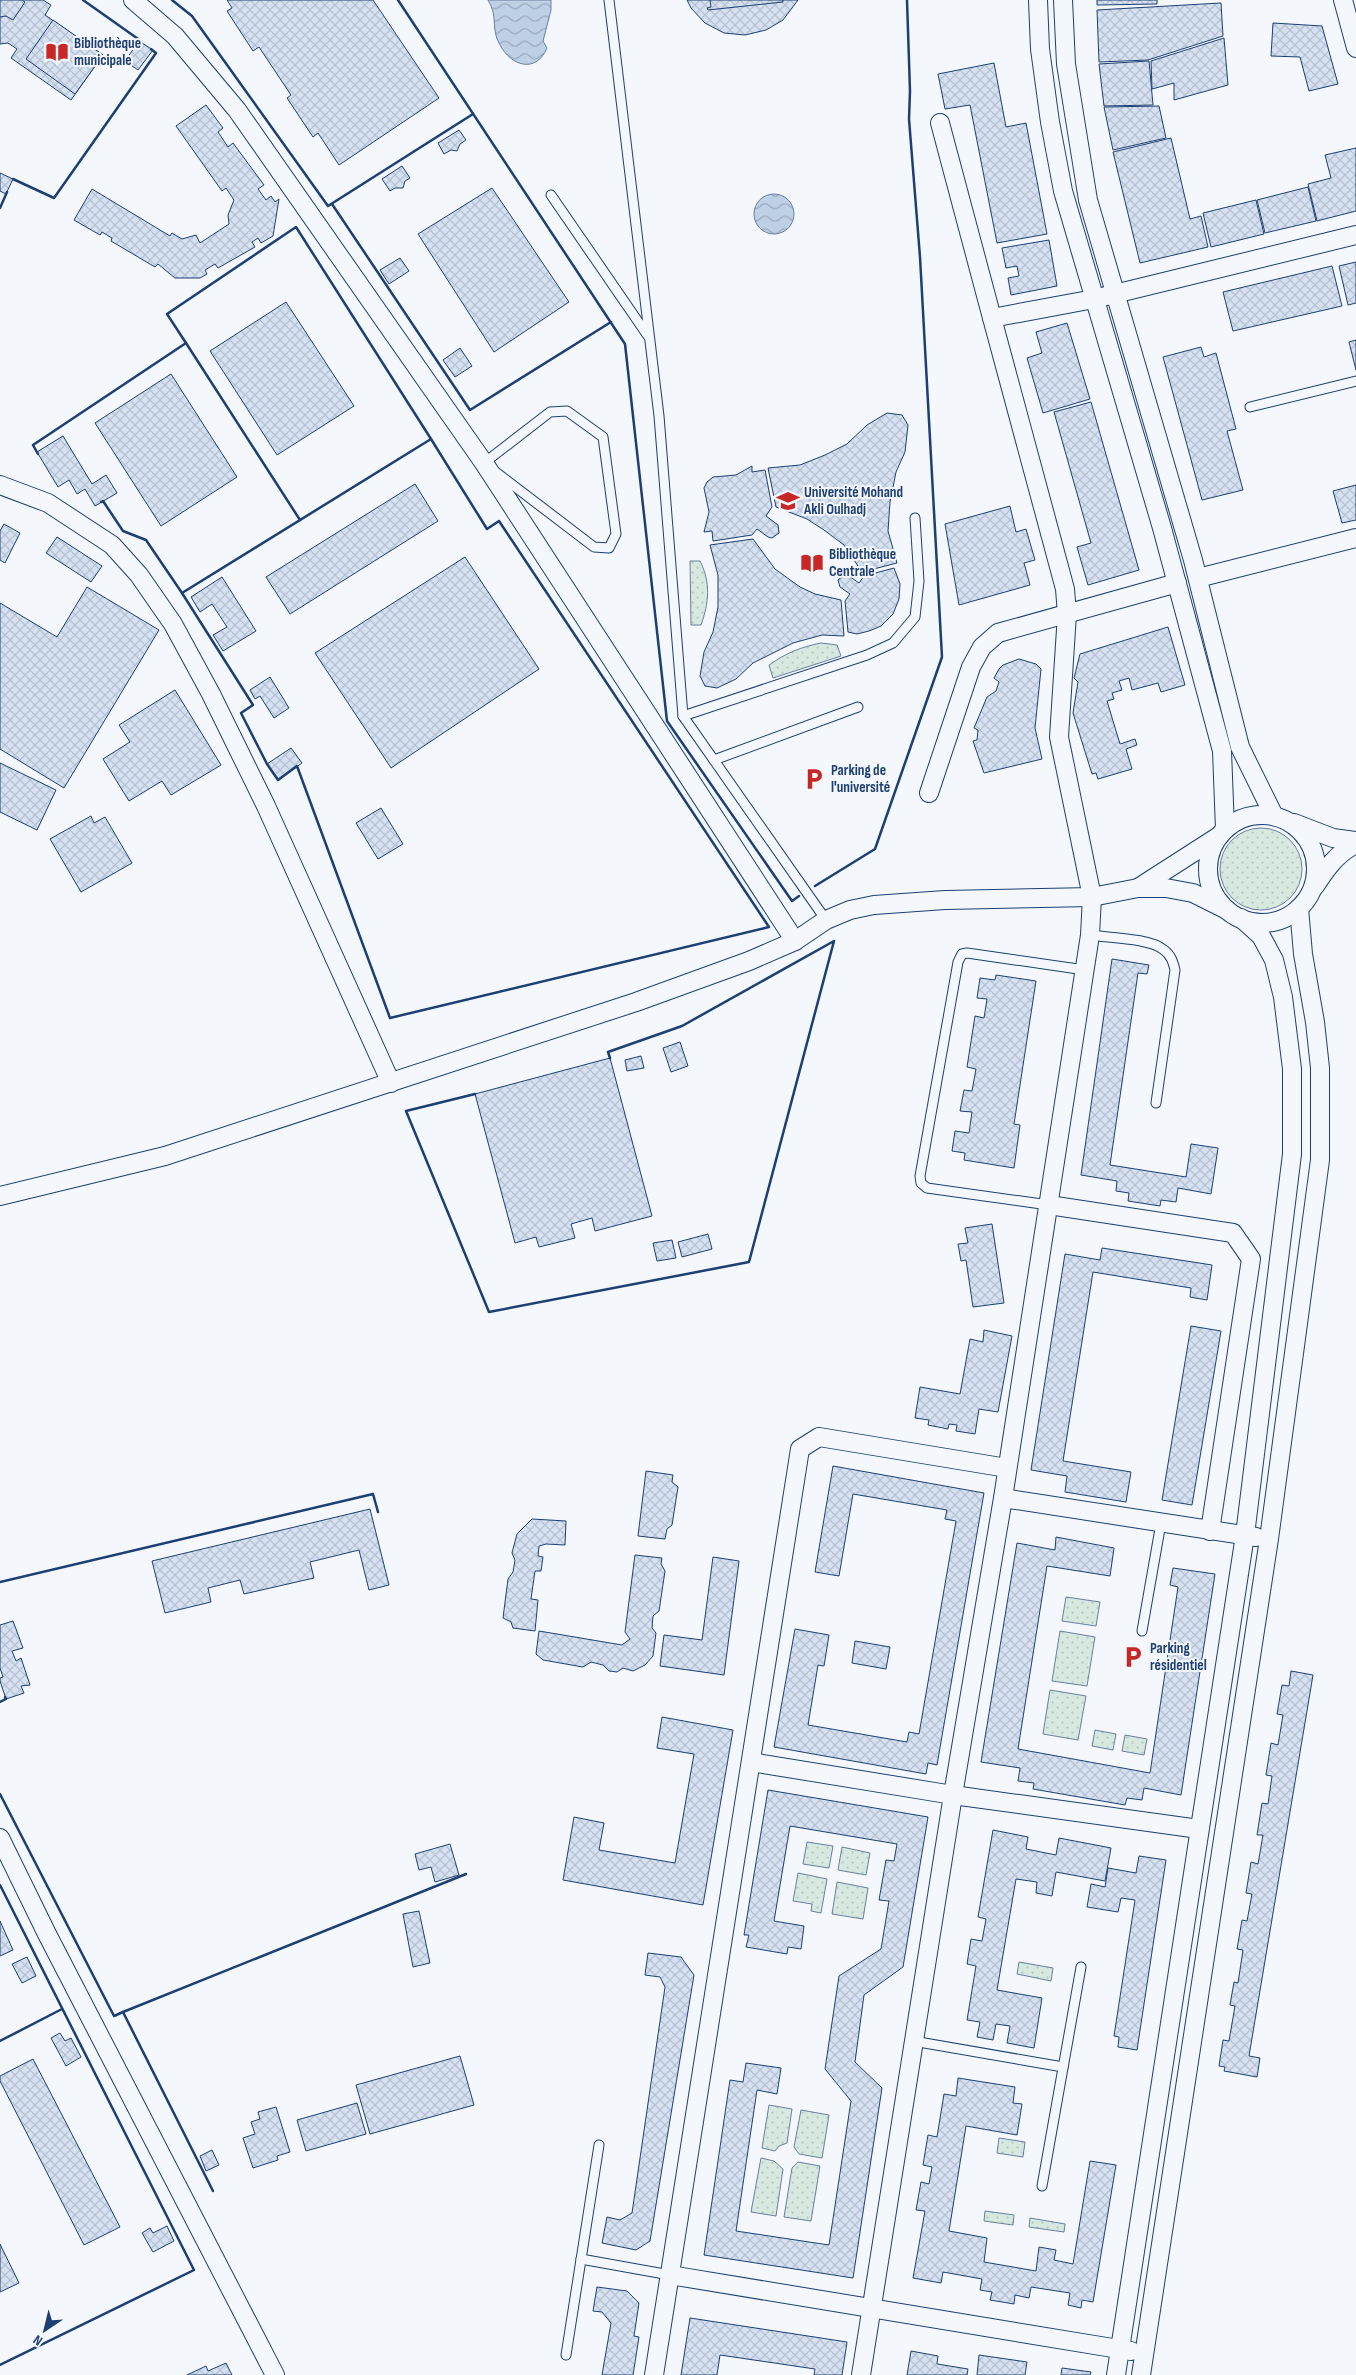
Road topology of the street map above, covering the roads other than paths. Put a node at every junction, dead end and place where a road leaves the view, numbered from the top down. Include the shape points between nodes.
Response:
1 (133, 0) edge
2 (609, 0) edge
3 (1038, 0) edge
4 (1063, 0) edge
5 (1344, 0) edge
6 (1356, 48) edge
7 (940, 124) dead end
8 (551, 195) dead end
9 (1356, 235) edge
10 (1116, 293) junction
11 (1094, 299) junction
12 (992, 318) junction
13 (649, 338) junction
14 (1356, 381) edge
15 (1250, 407) dead end
16 (484, 464) junction
17 (0, 485) edge
18 (915, 518) dead end
19 (1356, 538) edge
20 (1198, 578) junction
21 (1177, 583) junction
22 (1067, 614) junction
23 (858, 707) dead end
24 (683, 716) junction
25 (714, 760) junction
26 (928, 793) dead end
27 (1278, 818) junction
28 (1222, 832) junction
29 (1356, 843) edge
30 (1138, 888) junction
31 (1310, 893) junction
32 (1092, 897) junction
33 (1300, 908) junction
34 (1234, 914) junction
35 (826, 920) junction
36 (1090, 935) junction
37 (795, 942) junction
38 (1085, 970) junction
39 (391, 1084) junction
40 (1156, 1103) dead end
41 (0, 1196) edge
42 (1049, 1205) junction
43 (1007, 1468) junction
44 (1004, 1498) junction
45 (1161, 1523) junction
46 (1210, 1531) junction
47 (1245, 1535) junction
48 (1269, 1539) junction
49 (1142, 1631) dead end
50 (751, 1762) junction
51 (953, 1795) junction
52 (1199, 1829) junction
53 (0, 1838) edge
54 (1081, 1967) dead end
55 (913, 2041) junction
56 (1063, 2067) junction
57 (599, 2144) dead end
58 (1042, 2186) dead end
59 (581, 2258) junction
60 (670, 2275) junction
61 (870, 2308) junction
62 (1120, 2349) junction
63 (1144, 2352) junction
64 (566, 2355) dead end
65 (275, 2375) edge
66 (654, 2375) edge
67 (861, 2375) edge
68 (1116, 2375) edge
69 (1141, 2375) edge

1 - 16 street via 175,36 237,110
2 - 13 lane
3 - 11 street via 1040,49 1053,139 1063,191
4 - 10 street via 1066,64 1088,200
5 - 6 street
7 - 12 street
8 - 13 lane
9 - 10 street
10 - 11 street
10 - 20 street
11 - 12 street
11 - 21 street
12 - 22 street via 1065,589
13 - 24 lane via 659,416
14 - 15 lane
16 - 16 lane via 550,412 567,411 603,437 616,534 609,548 594,547
16 - 37 street
17 - 39 street via 48,503 112,545 139,575 173,624 266,806
18 - 24 lane via 920,582 915,617 893,643 867,655
19 - 20 street
20 - 27 street via 1240,747
21 - 22 street
21 - 28 street via 1222,751
22 - 26 street via 998,633 982,647 970,667
22 - 32 street via 1059,737
23 - 25 lane
24 - 25 lane
25 - 35 lane
27 - 28 street via 1248,816
27 - 29 street
27 - 31 street via 1301,832 1313,851 1316,874
28 - 30 street
28 - 34 street via 1209,857 1208,874 1213,892
29 - 31 street via 1330,864
30 - 32 street
30 - 34 street via 1166,888 1193,893
31 - 33 street
32 - 35 street via 945,900 874,906 850,910
32 - 36 street
33 - 34 street via 1272,922 1256,923
33 - 48 street via 1303,954 1320,1068 1320,1160
34 - 47 street via 1261,936 1274,960 1288,1030 1293,1110 1291,1163
35 - 37 street
36 - 38 street
36 - 40 lane via 1153,943 1172,958 1175,970
37 - 39 street via 636,1002
38 - 42 street
38 - 42 lane via 962,954 920,1176 927,1188
39 - 41 street via 165,1156
42 - 43 street
42 - 46 street via 1233,1233 1251,1259
43 - 44 street
43 - 50 street via 819,1437 800,1449
44 - 45 street
44 - 51 street
45 - 46 street
45 - 49 lane
46 - 47 street
47 - 48 street
47 - 52 street
48 - 63 street
50 - 51 street
50 - 60 street
51 - 52 street
51 - 55 street
52 - 62 street
53 - 65 street
54 - 56 lane
55 - 56 lane
55 - 61 street
56 - 58 lane
57 - 59 lane
59 - 60 lane
59 - 64 lane
60 - 61 street
60 - 66 street
61 - 62 street
61 - 67 street
62 - 63 street
62 - 68 street
63 - 69 street

